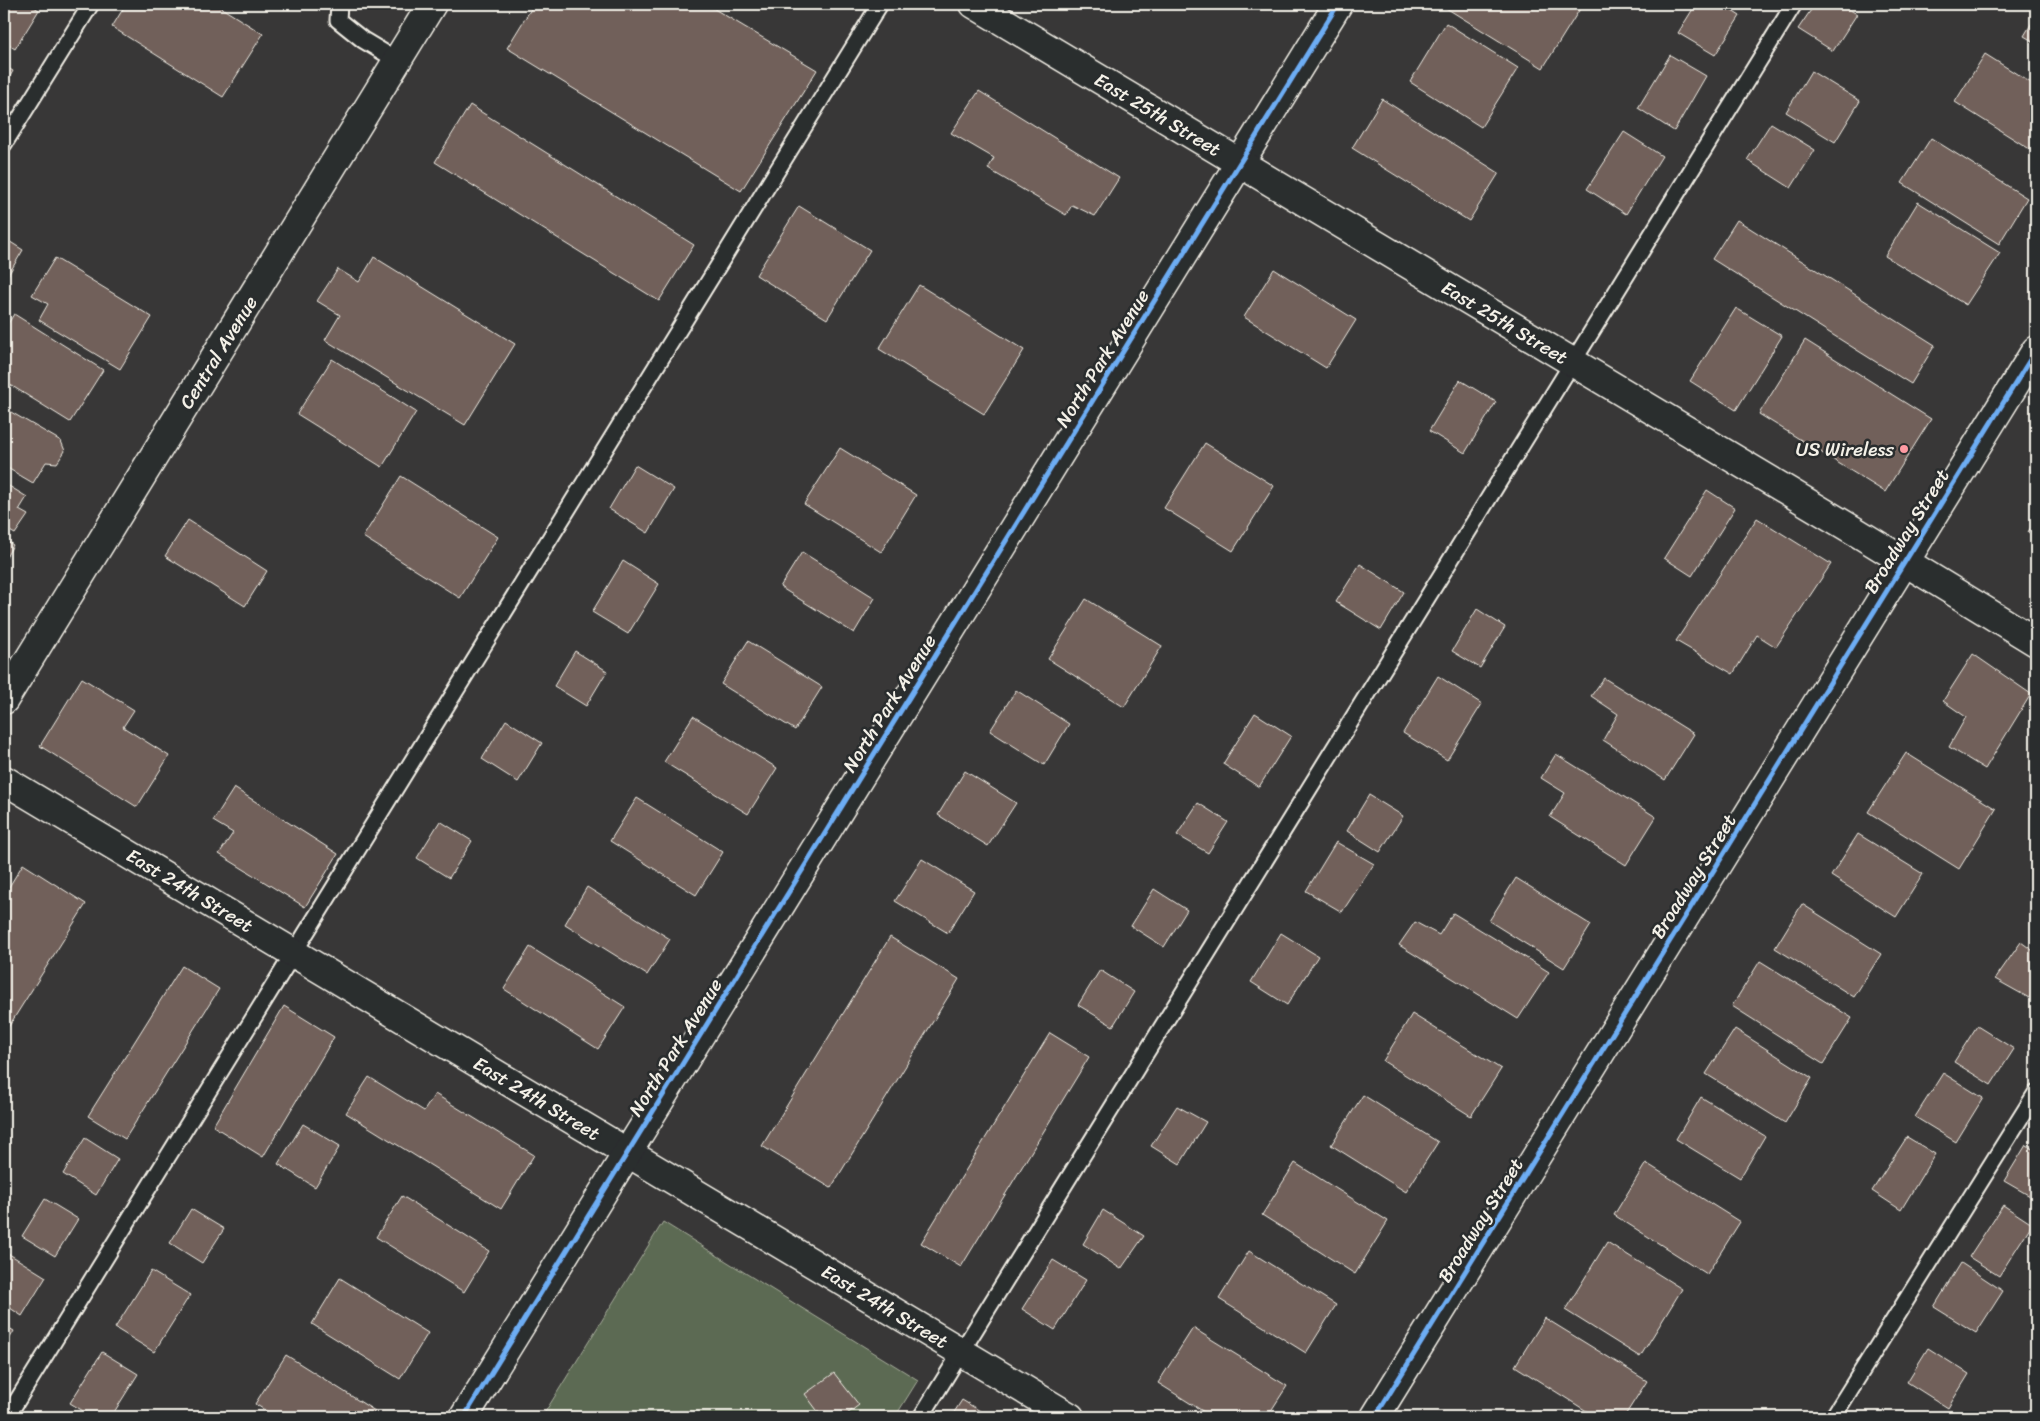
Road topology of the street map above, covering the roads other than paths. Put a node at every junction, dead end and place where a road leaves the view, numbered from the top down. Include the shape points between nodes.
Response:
1 (91, 4) edge
2 (339, 4) edge
3 (432, 4) edge
4 (880, 4) edge
5 (974, 4) edge
6 (1338, 4) edge
7 (1794, 4) edge
8 (398, 61) junction
9 (4, 144) edge
10 (1240, 163) junction
11 (2036, 350) edge
12 (1572, 362) junction
13 (1905, 562) junction
14 (2036, 642) edge
15 (4, 700) edge
16 (4, 780) edge
17 (294, 953) junction
18 (2036, 1093) edge
19 (628, 1153) junction
20 (960, 1351) junction
21 (7, 1417) edge
22 (464, 1417) edge
23 (921, 1417) edge
24 (1070, 1417) edge
25 (1375, 1417) edge
26 (1833, 1417) edge

1 - 9 lane
2 - 8 lane via 338,20
3 - 8 street, Central Avenue
4 - 17 lane
5 - 10 street, East 25th Street
6 - 10 street, North Park Avenue
7 - 12 lane
8 - 15 street, Central Avenue
10 - 12 street, East 25th Street
10 - 19 street, North Park Avenue
11 - 13 street, Broadway Street
12 - 13 street, East 25th Street
12 - 20 lane
13 - 14 street, East 25th Street
13 - 25 street, Broadway Street
16 - 17 street, East 24th Street
17 - 19 street, East 24th Street
17 - 21 lane
18 - 26 lane
19 - 20 street, East 24th Street
19 - 22 street, North Park Avenue
20 - 23 lane
20 - 24 street, East 24th Street

